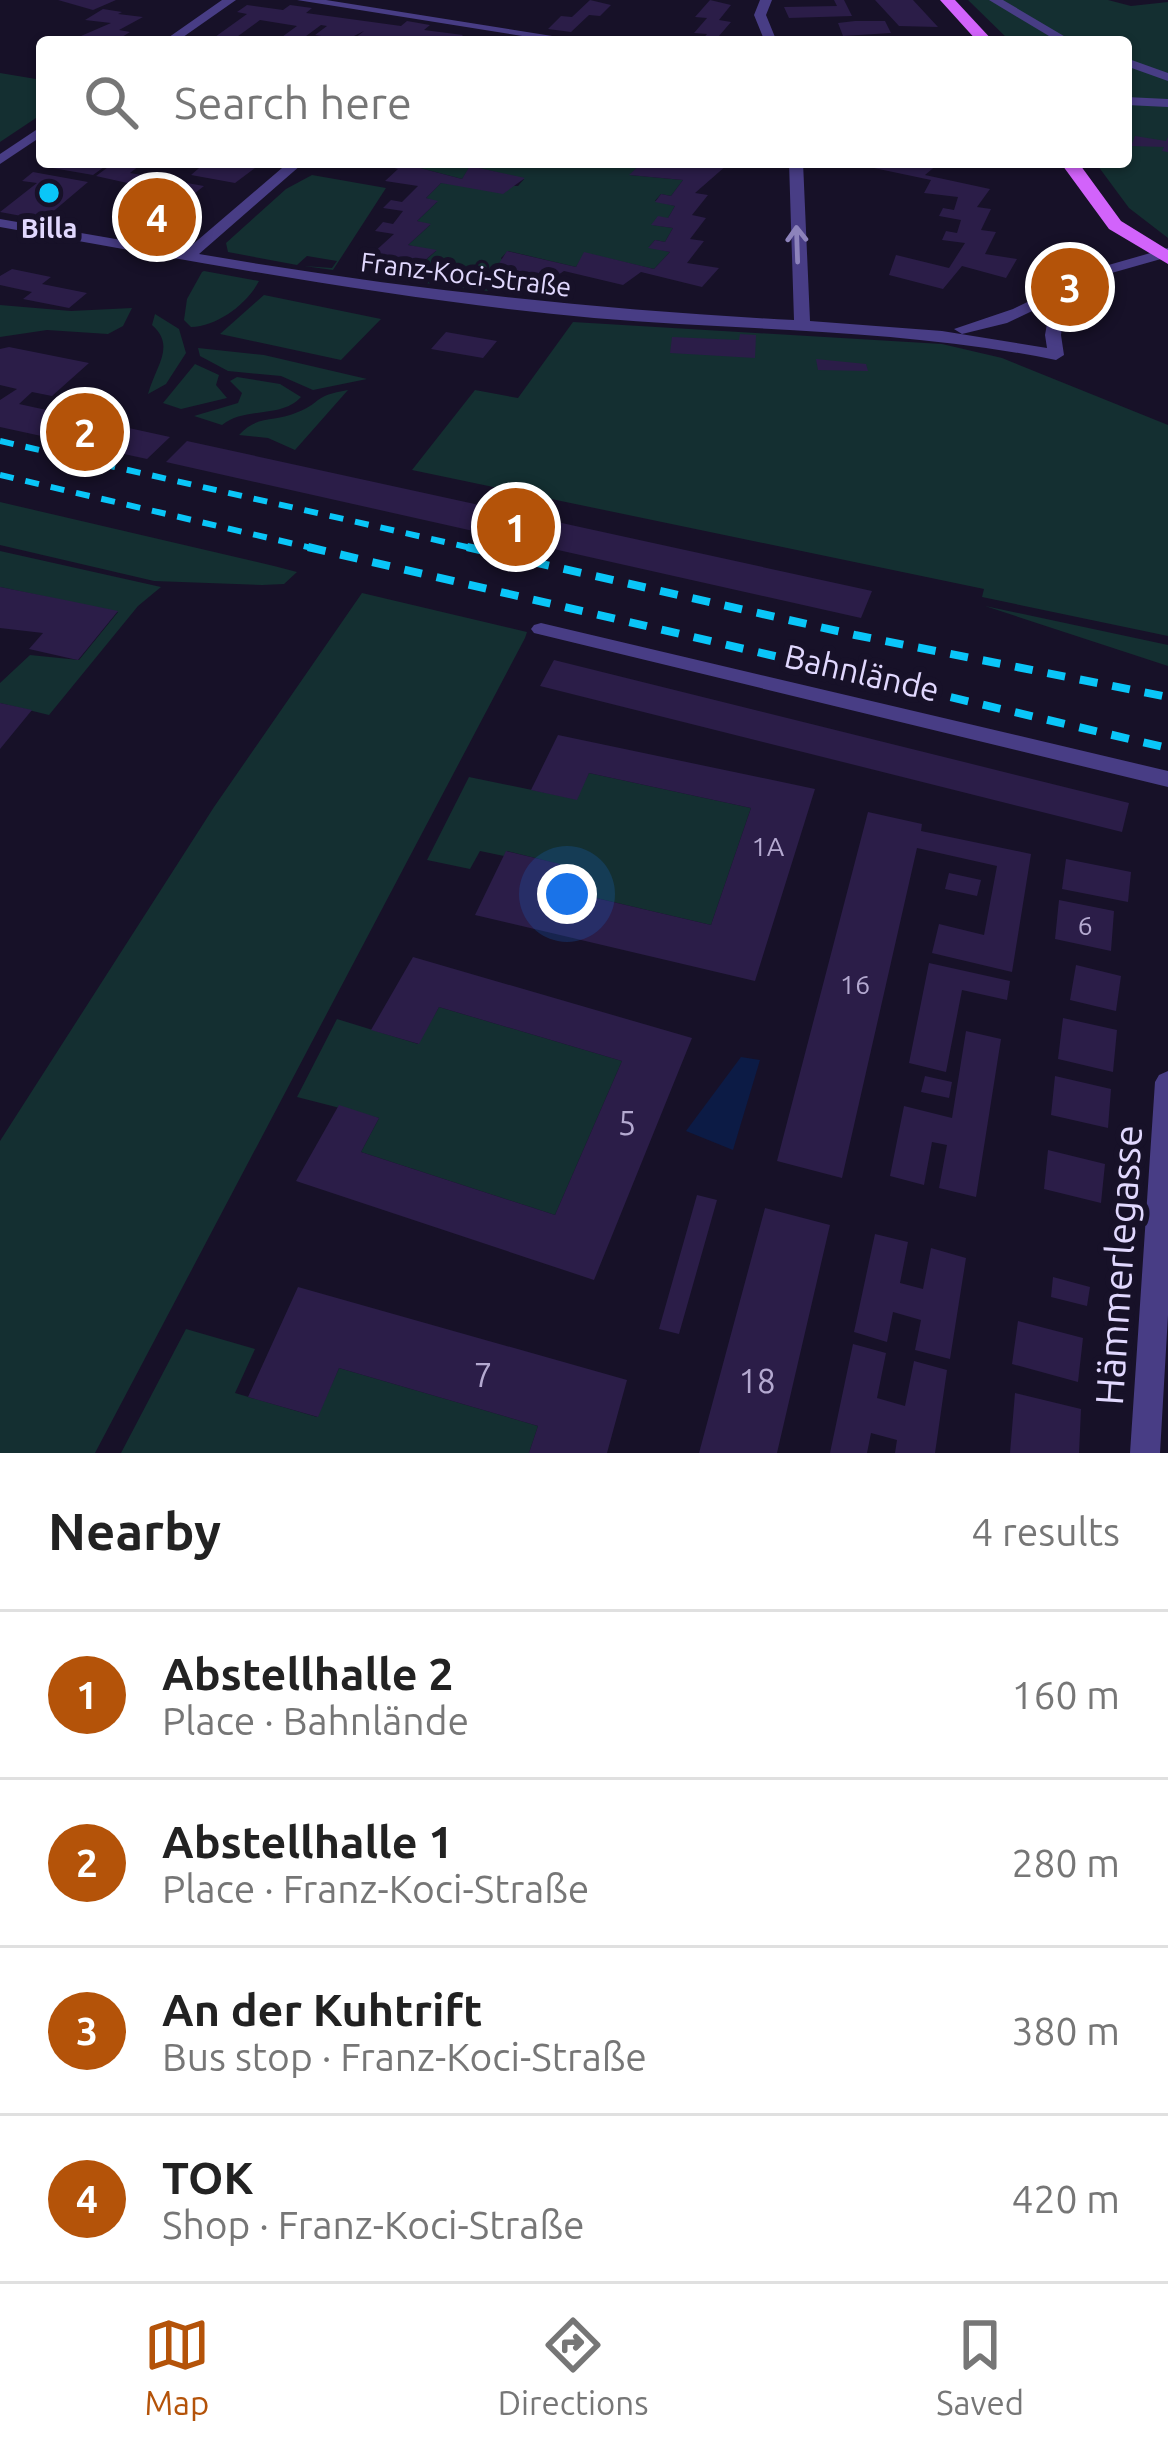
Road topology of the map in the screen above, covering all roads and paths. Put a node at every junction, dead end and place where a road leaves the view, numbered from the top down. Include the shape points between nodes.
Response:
1 (230, 0) edge
2 (303, 0) edge
3 (766, 0) edge
4 (946, 0) edge
5 (995, 0) edge
6 (177, 36) edge
7 (544, 36) edge
8 (769, 36) edge
9 (980, 36) edge
10 (1058, 36) edge
11 (1132, 64) edge
12 (1168, 77) edge
13 (1132, 101) edge
14 (1168, 103) edge
15 (36, 134) edge
16 (0, 160) edge
17 (291, 168) edge
18 (796, 168) edge
19 (1073, 168) edge
20 (0, 223) edge
21 (188, 256) junction
22 (1166, 258) edge
23 (1060, 297) junction
24 (802, 326) junction
25 (983, 326) junction
26 (1056, 328) junction
27 (932, 331) junction
28 (541, 629) dead end
29 (1168, 779) edge
30 (1168, 1082) edge
31 (1145, 1453) edge

1 - 6 street
2 - 7 street
3 - 8 street via 760,12
4 - 9 main road
5 - 10 street
11 - 12 street
13 - 14 street
15 - 16 street
17 - 21 street
24 -> 18 street
19 - 22 main road via 1102,212
20 - 21 street, Franz-Koci-Straße
21 - 24 street, Franz-Koci-Straße via 412,295
22 - 23 street, Franz-Koci-Straße via 1101,272
23 - 25 street, Franz-Koci-Straße
23 - 26 street, Franz-Koci-Straße
24 - 27 street, Franz-Koci-Straße
25 - 26 street, Franz-Koci-Straße
25 - 27 street, Franz-Koci-Straße
26 - 27 street, Franz-Koci-Straße via 1056,355
28 - 29 street, Bahnlände
30 - 31 street, Hämmerlegasse

